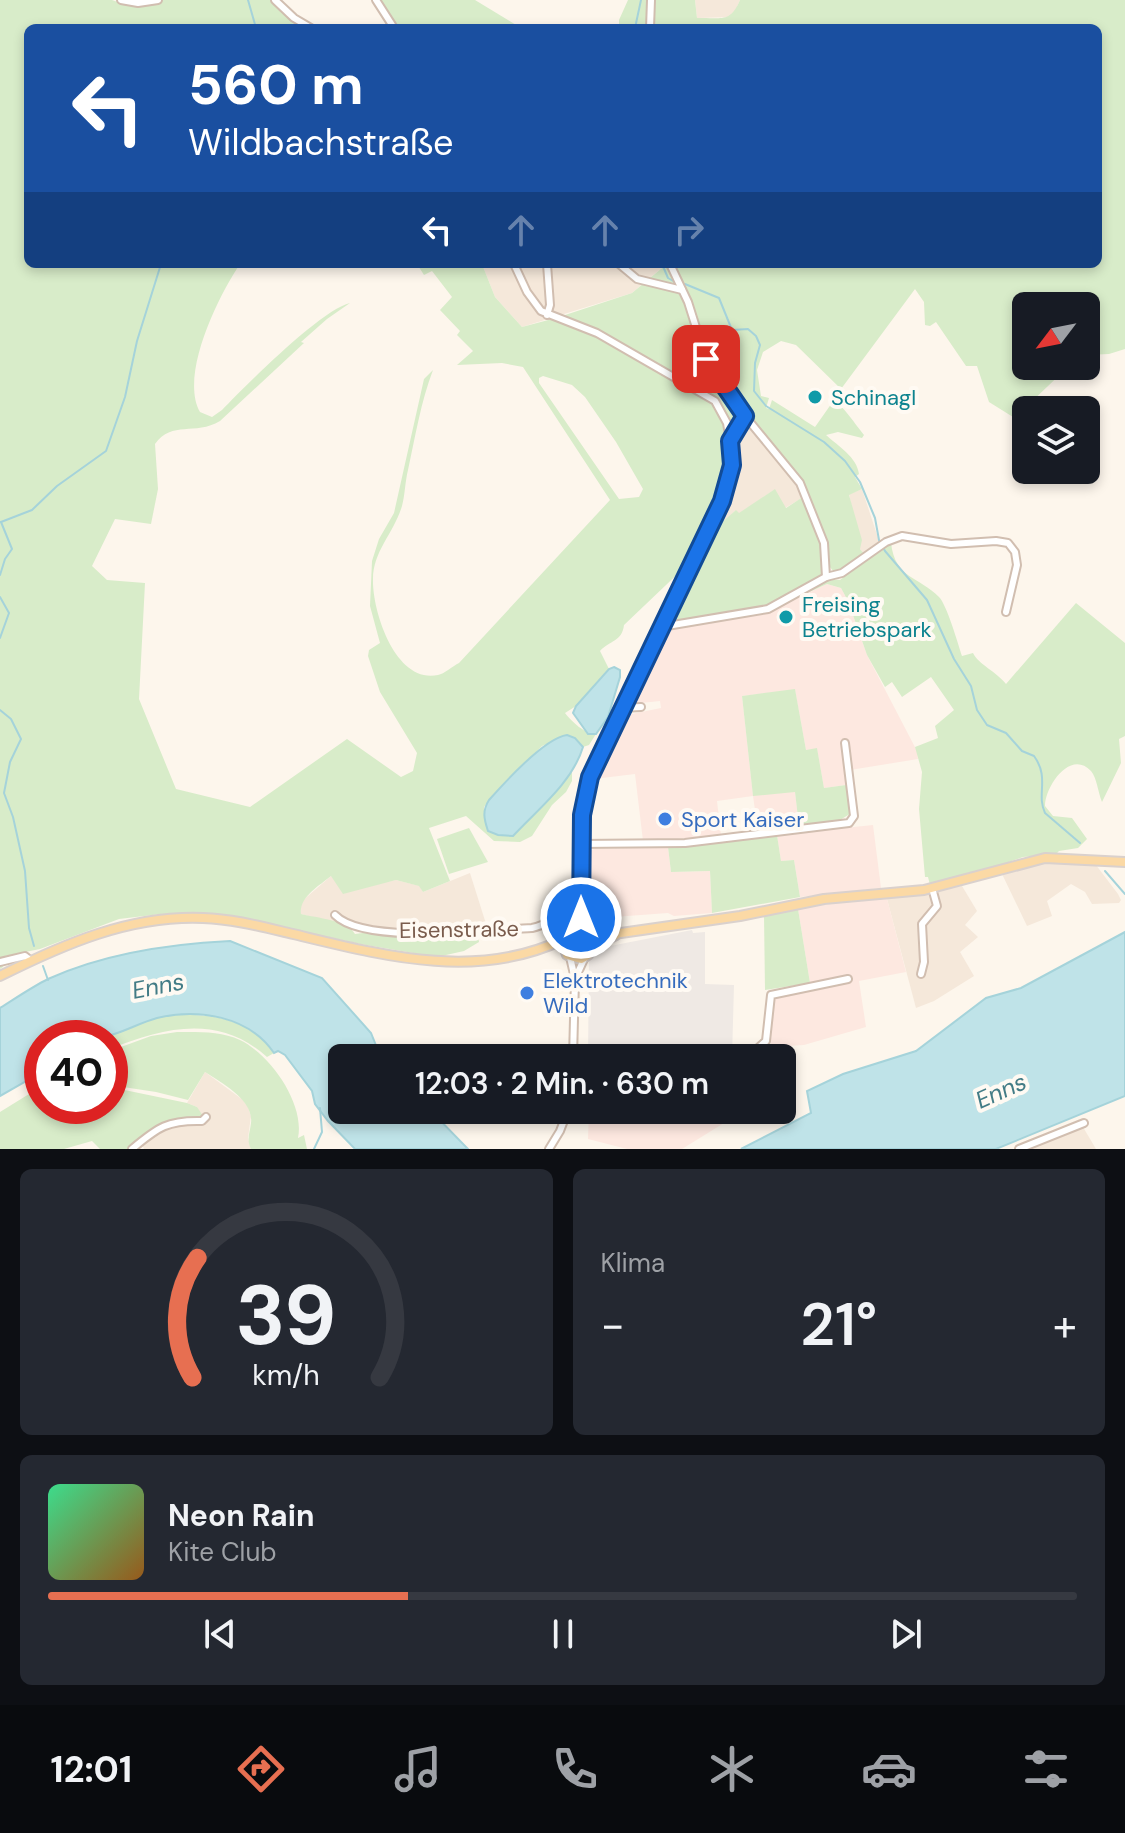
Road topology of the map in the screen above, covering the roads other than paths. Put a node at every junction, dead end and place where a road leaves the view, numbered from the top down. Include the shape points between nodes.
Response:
1 (121, 0) edge
2 (158, 0) edge
3 (275, 0) edge
4 (376, 0) edge
5 (651, 0) edge
6 (304, 24) edge
7 (391, 24) edge
8 (650, 24) edge
9 (516, 268) edge
10 (547, 268) edge
11 (624, 268) edge
12 (672, 268) edge
13 (682, 290) junction
14 (547, 315) junction
15 (745, 416) junction
16 (730, 441) junction
17 (826, 577) junction
18 (1006, 612) dead end
19 (661, 627) junction
20 (641, 707) dead end
21 (621, 708) junction
22 (845, 743) dead end
23 (580, 844) junction
24 (1125, 862) edge
25 (932, 888) junction
26 (582, 909) junction
27 (335, 915) dead end
28 (581, 918) junction
29 (575, 927) junction
30 (588, 932) junction
31 (621, 933) junction
32 (562, 940) junction
33 (593, 946) junction
34 (538, 952) junction
35 (567, 954) junction
36 (585, 957) junction
37 (31, 961) junction
38 (0, 962) edge
39 (921, 974) dead end
40 (0, 976) edge
41 (575, 979) junction
42 (848, 979) dead end
43 (573, 1044) edge
44 (763, 1044) edge
45 (206, 1117) dead end
46 (1084, 1123) dead end
47 (563, 1124) edge
48 (132, 1149) edge
49 (549, 1149) edge
50 (1019, 1149) edge

1 - 2 street
3 - 6 street
4 - 7 street
5 - 8 street
9 - 14 street via 534,303
10 - 14 street
11 - 13 street via 637,279
12 - 13 street
13 - 15 street via 706,359
14 - 16 street via 597,333 709,396 724,414
15 - 16 street
15 - 17 street via 800,483 824,543
16 - 19 street via 728,485
17 - 18 street via 842,573 886,542 910,536 951,544 1008,543 1017,565
17 - 19 street via 758,612
19 - 21 street
20 - 21 street
21 - 23 street via 590,777
22 - 23 street via 854,816 849,823 685,843
23 - 26 street
24 - 25 main road via 1045,858
25 - 31 main road via 824,899
25 - 39 street via 937,906 922,924
26 - 27 street, Eisenstraße via 532,928 431,935 355,925
26 - 28 street
28 - 29 street
28 - 30 street
29 - 30 main road
29 - 32 main road
30 - 31 main road
30 - 33 main road
31 - 33 main road
32 - 34 main road
32 - 35 main road
33 - 36 main road
34 - 35 main road
34 - 37 main road via 487,961 427,961 250,923 178,918 116,927
35 - 36 main road
35 - 41 street
36 - 41 street
37 - 38 street via 25,956
37 - 40 main road
41 - 43 street
42 - 44 street via 771,995
45 - 48 street via 167,1124
46 - 50 street
47 - 49 street

